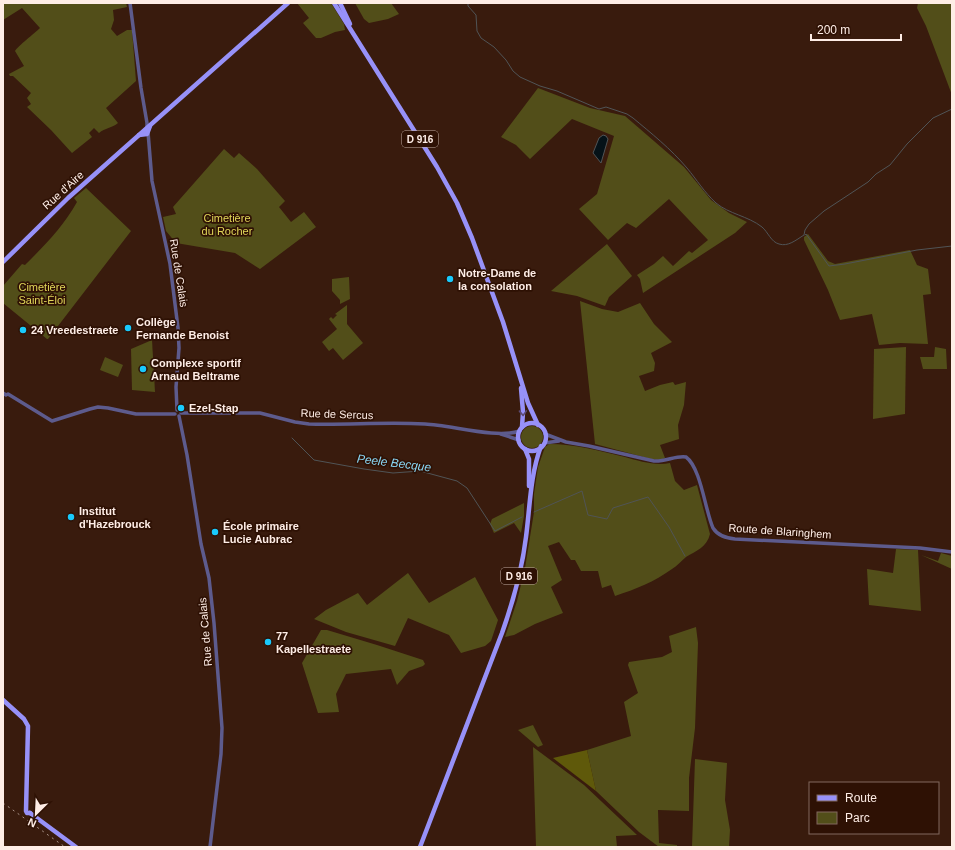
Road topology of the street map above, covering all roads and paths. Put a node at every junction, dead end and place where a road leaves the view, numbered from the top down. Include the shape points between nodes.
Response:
1 (130, 3) edge
2 (288, 3) edge
3 (334, 3) edge
4 (340, 3) edge
5 (360, 43) junction
6 (146, 129) junction
7 (3, 262) edge
8 (518, 371) junction
9 (6, 394) edge
10 (178, 413) junction
11 (538, 425) junction
12 (521, 429) junction
13 (493, 432) junction
14 (545, 434) junction
15 (519, 440) junction
16 (566, 442) junction
17 (543, 445) junction
18 (525, 449) junction
19 (530, 495) junction
20 (952, 552) edge
21 (3, 700) edge
22 (76, 847) edge
23 (210, 847) edge
24 (420, 847) edge

1 - 6 street, Rue de Calais
2 - 6 main road, Rue d'Aire
3 - 5 main road, D 916
4 - 5 main road, D 916
5 - 8 main road, D 916 via 457,203 503,322
6 - 7 main road, Rue d'Aire via 56,209
6 - 10 street, Rue de Calais via 152,181 169,260 177,322
8 - 11 main road, D 916 via 529,407
8 -> 12 main road, D 916 via 522,402
9 - 10 street, Rue de Sercus via 52,421 98,407 140,414
10 - 13 street, Rue de Sercus via 260,413 308,424 425,424
10 - 23 street, Rue de Calais via 208,578 222,732 222,754
11 - 12 main road via 529,424
11 - 14 main road
12 - 13 street, Rue de Sercus via 511,433
12 - 15 main road
13 - 15 street, Rue de Sercus
14 - 16 street, Route de Blaringhem
14 - 17 main road
15 - 18 main road
16 - 17 street, Route de Blaringhem via 551,441
16 - 20 street, Route de Blaringhem via 654,461 686,457 697,474 713,528 717,534 724,537
17 - 18 main road via 533,450
17 - 19 main road, D 916 via 536,463
18 - 19 main road, D 916 via 529,459
19 - 24 main road, D 916 via 525,548 511,606
21 - 22 main road via 24,719 28,729 29,810

